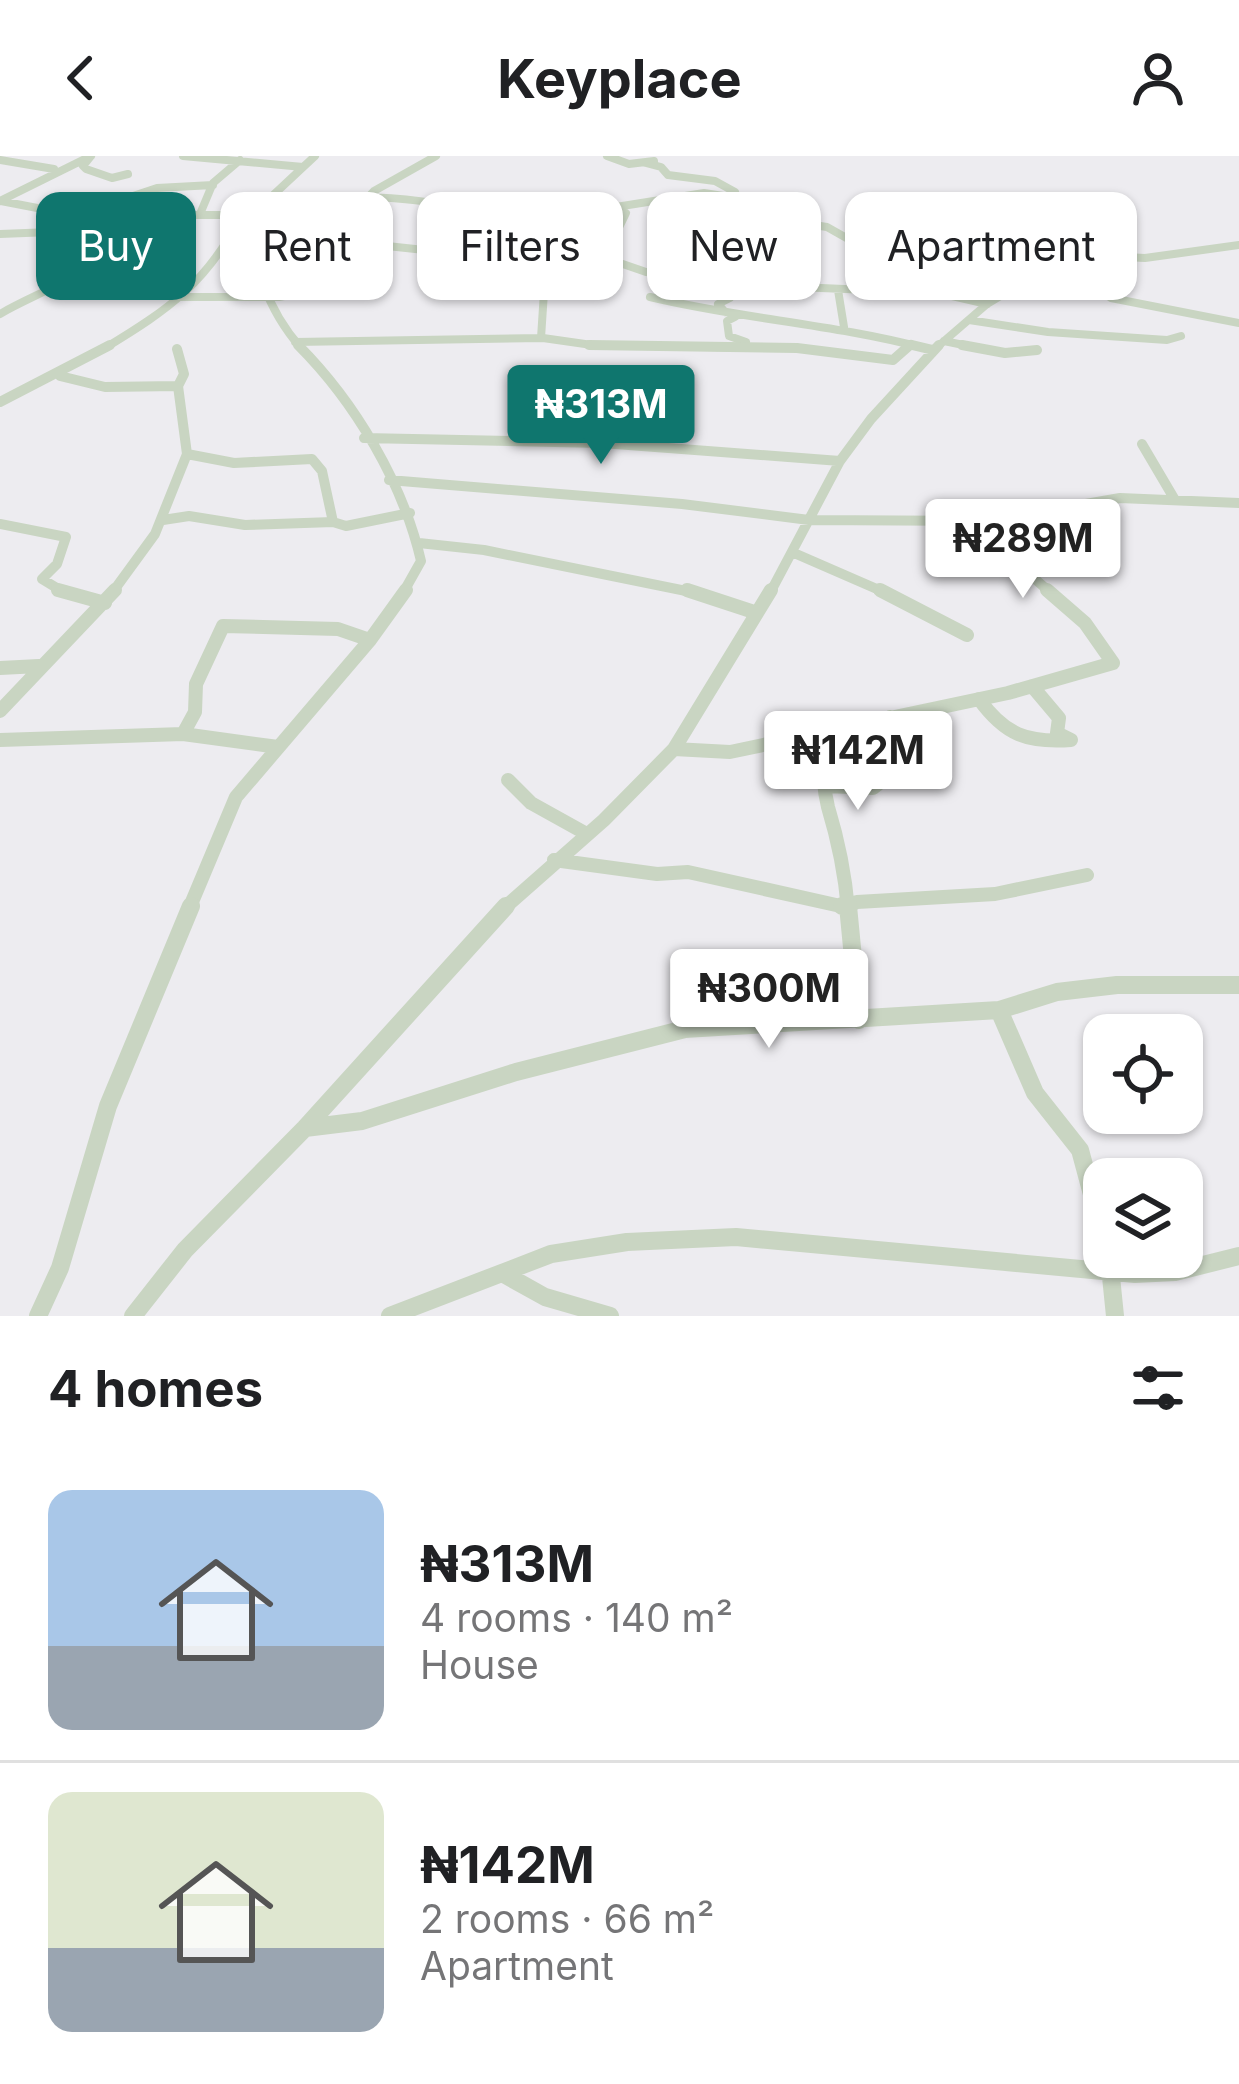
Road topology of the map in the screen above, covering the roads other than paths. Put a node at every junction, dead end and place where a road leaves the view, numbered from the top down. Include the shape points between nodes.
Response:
1 (91, 156) edge
2 (183, 156) edge
3 (315, 156) edge
4 (436, 156) edge
5 (607, 156) edge
6 (216, 157) edge
7 (0, 160) edge
8 (240, 160) junction
9 (658, 160) dead end
10 (646, 163) junction
11 (303, 167) junction
12 (56, 170) junction
13 (128, 174) dead end
14 (213, 185) junction
15 (146, 192) edge
16 (275, 192) edge
17 (375, 192) edge
18 (1, 201) edge
19 (623, 206) edge
20 (33, 207) junction
21 (36, 208) edge
22 (220, 213) edge
23 (196, 214) edge
24 (200, 214) junction
25 (36, 232) edge
26 (17, 233) junction
27 (0, 234) edge
28 (1239, 245) edge
29 (220, 257) edge
30 (1137, 258) edge
31 (196, 281) edge
32 (821, 289) edge
33 (838, 290) junction
34 (36, 295) edge
35 (173, 300) edge
36 (273, 300) edge
37 (543, 300) edge
38 (659, 300) edge
39 (726, 300) edge
40 (994, 300) edge
41 (1122, 300) edge
42 (987, 304) junction
43 (0, 314) edge
44 (730, 315) junction
45 (969, 320) junction
46 (1239, 322) edge
47 (844, 327) junction
48 (1181, 336) dead end
49 (541, 338) junction
50 (296, 342) junction
51 (911, 344) junction
52 (939, 346) junction
53 (796, 347) junction
54 (177, 349) dead end
55 (1037, 350) dead end
56 (60, 376) junction
57 (178, 386) junction
58 (0, 402) edge
59 (364, 438) junction
60 (1142, 444) dead end
61 (189, 459) junction
62 (840, 461) junction
63 (389, 481) junction
64 (1175, 500) junction
65 (1239, 502) edge
66 (410, 513) junction
67 (163, 520) junction
68 (808, 520) junction
69 (988, 521) junction
70 (333, 522) junction
71 (0, 524) edge
72 (419, 543) junction
73 (794, 553) junction
74 (105, 603) junction
75 (754, 612) junction
76 (967, 635) dead end
77 (370, 640) junction
78 (39, 666) junction
79 (0, 668) edge
80 (1032, 686) junction
81 (979, 699) junction
82 (0, 711) edge
83 (890, 717) junction
84 (184, 734) junction
85 (807, 736) junction
86 (0, 740) edge
87 (278, 747) junction
88 (674, 749) junction
89 (508, 780) dead end
90 (826, 786) junction
91 (585, 833) junction
92 (554, 860) junction
93 (1087, 874) dead end
94 (845, 907) junction
95 (1239, 986) edge
96 (999, 1010) junction
97 (859, 1020) junction
98 (305, 1128) junction
99 (1083, 1161) edge
100 (1239, 1256) edge
101 (1083, 1261) edge
102 (1203, 1265) edge
103 (502, 1274) junction
104 (1111, 1278) edge
105 (38, 1316) edge
106 (133, 1316) edge
107 (390, 1316) edge
108 (610, 1316) edge
109 (1115, 1316) edge

1 - 12 street
1 - 13 street via 86,169
2 - 6 street
3 - 11 street
4 - 17 street
5 - 10 street
6 - 8 street
7 - 12 street
8 - 11 street
8 - 14 street
9 - 10 street
10 - 19 street via 668,175 715,181 751,201 704,193
11 - 16 street
12 - 18 street
14 - 15 street
14 - 24 street
18 - 20 street
20 - 21 street
20 - 26 street via 43,213
22 - 24 street
23 - 24 street
25 - 26 street
26 - 27 street
28 - 30 street
29 - 31 street
32 - 33 street
33 - 42 street via 939,292
33 - 47 street
34 - 43 street
35 - 56 street
36 - 50 street
37 - 49 street
38 - 44 street
39 - 44 street via 718,304
40 - 42 street
41 - 46 street
42 - 45 street
44 - 47 street
44 - 53 street via 726,328 739,342
45 - 48 street via 1048,332
45 - 52 street
47 - 51 street
49 - 50 street
49 - 53 street
50 - 59 street via 332,379
51 - 52 street
51 - 53 street via 892,359
52 - 55 street
52 - 62 street
54 - 57 street via 184,374
56 - 57 street via 105,386
56 - 58 street
57 - 61 street
59 - 62 street via 548,439
59 - 63 street
60 - 64 street
61 - 67 street
61 - 70 street via 312,459
62 - 68 street
63 - 66 street
63 - 68 street
64 - 65 street
64 - 69 street via 1103,500
66 - 70 street
66 - 72 street
67 - 70 street
67 - 74 street
68 - 69 street
68 - 73 street
69 - 80 street via 1020,566 1112,656 1106,667
71 - 74 street via 66,537 42,579
72 - 75 street via 684,589
72 - 77 street via 418,572
73 - 75 street
73 - 76 street
74 - 78 street
75 - 88 street
77 - 84 street via 338,629 223,626
77 - 87 street
78 - 79 street
78 - 82 street
80 - 81 street
80 - 81 street via 1059,718 1057,733 1071,740 1017,740
81 - 83 street
83 - 85 street
83 - 90 street via 910,740 905,763 873,788
84 - 86 street
84 - 87 street
85 - 88 street via 730,752
85 - 90 street via 824,759
87 - 105 street via 236,797 164,963
88 - 91 street
89 - 91 street
90 - 94 street
91 - 92 street
92 - 94 street via 688,872
92 - 98 street
93 - 94 street via 994,894
94 - 97 street
95 - 96 street via 1040,992
96 - 97 street
96 - 99 street via 1035,1093
97 - 98 street via 686,1029 362,1121
98 - 106 street via 185,1250
100 - 102 street
101 - 103 street via 736,1237 627,1242 551,1255
103 - 107 street
103 - 108 street
104 - 109 street

